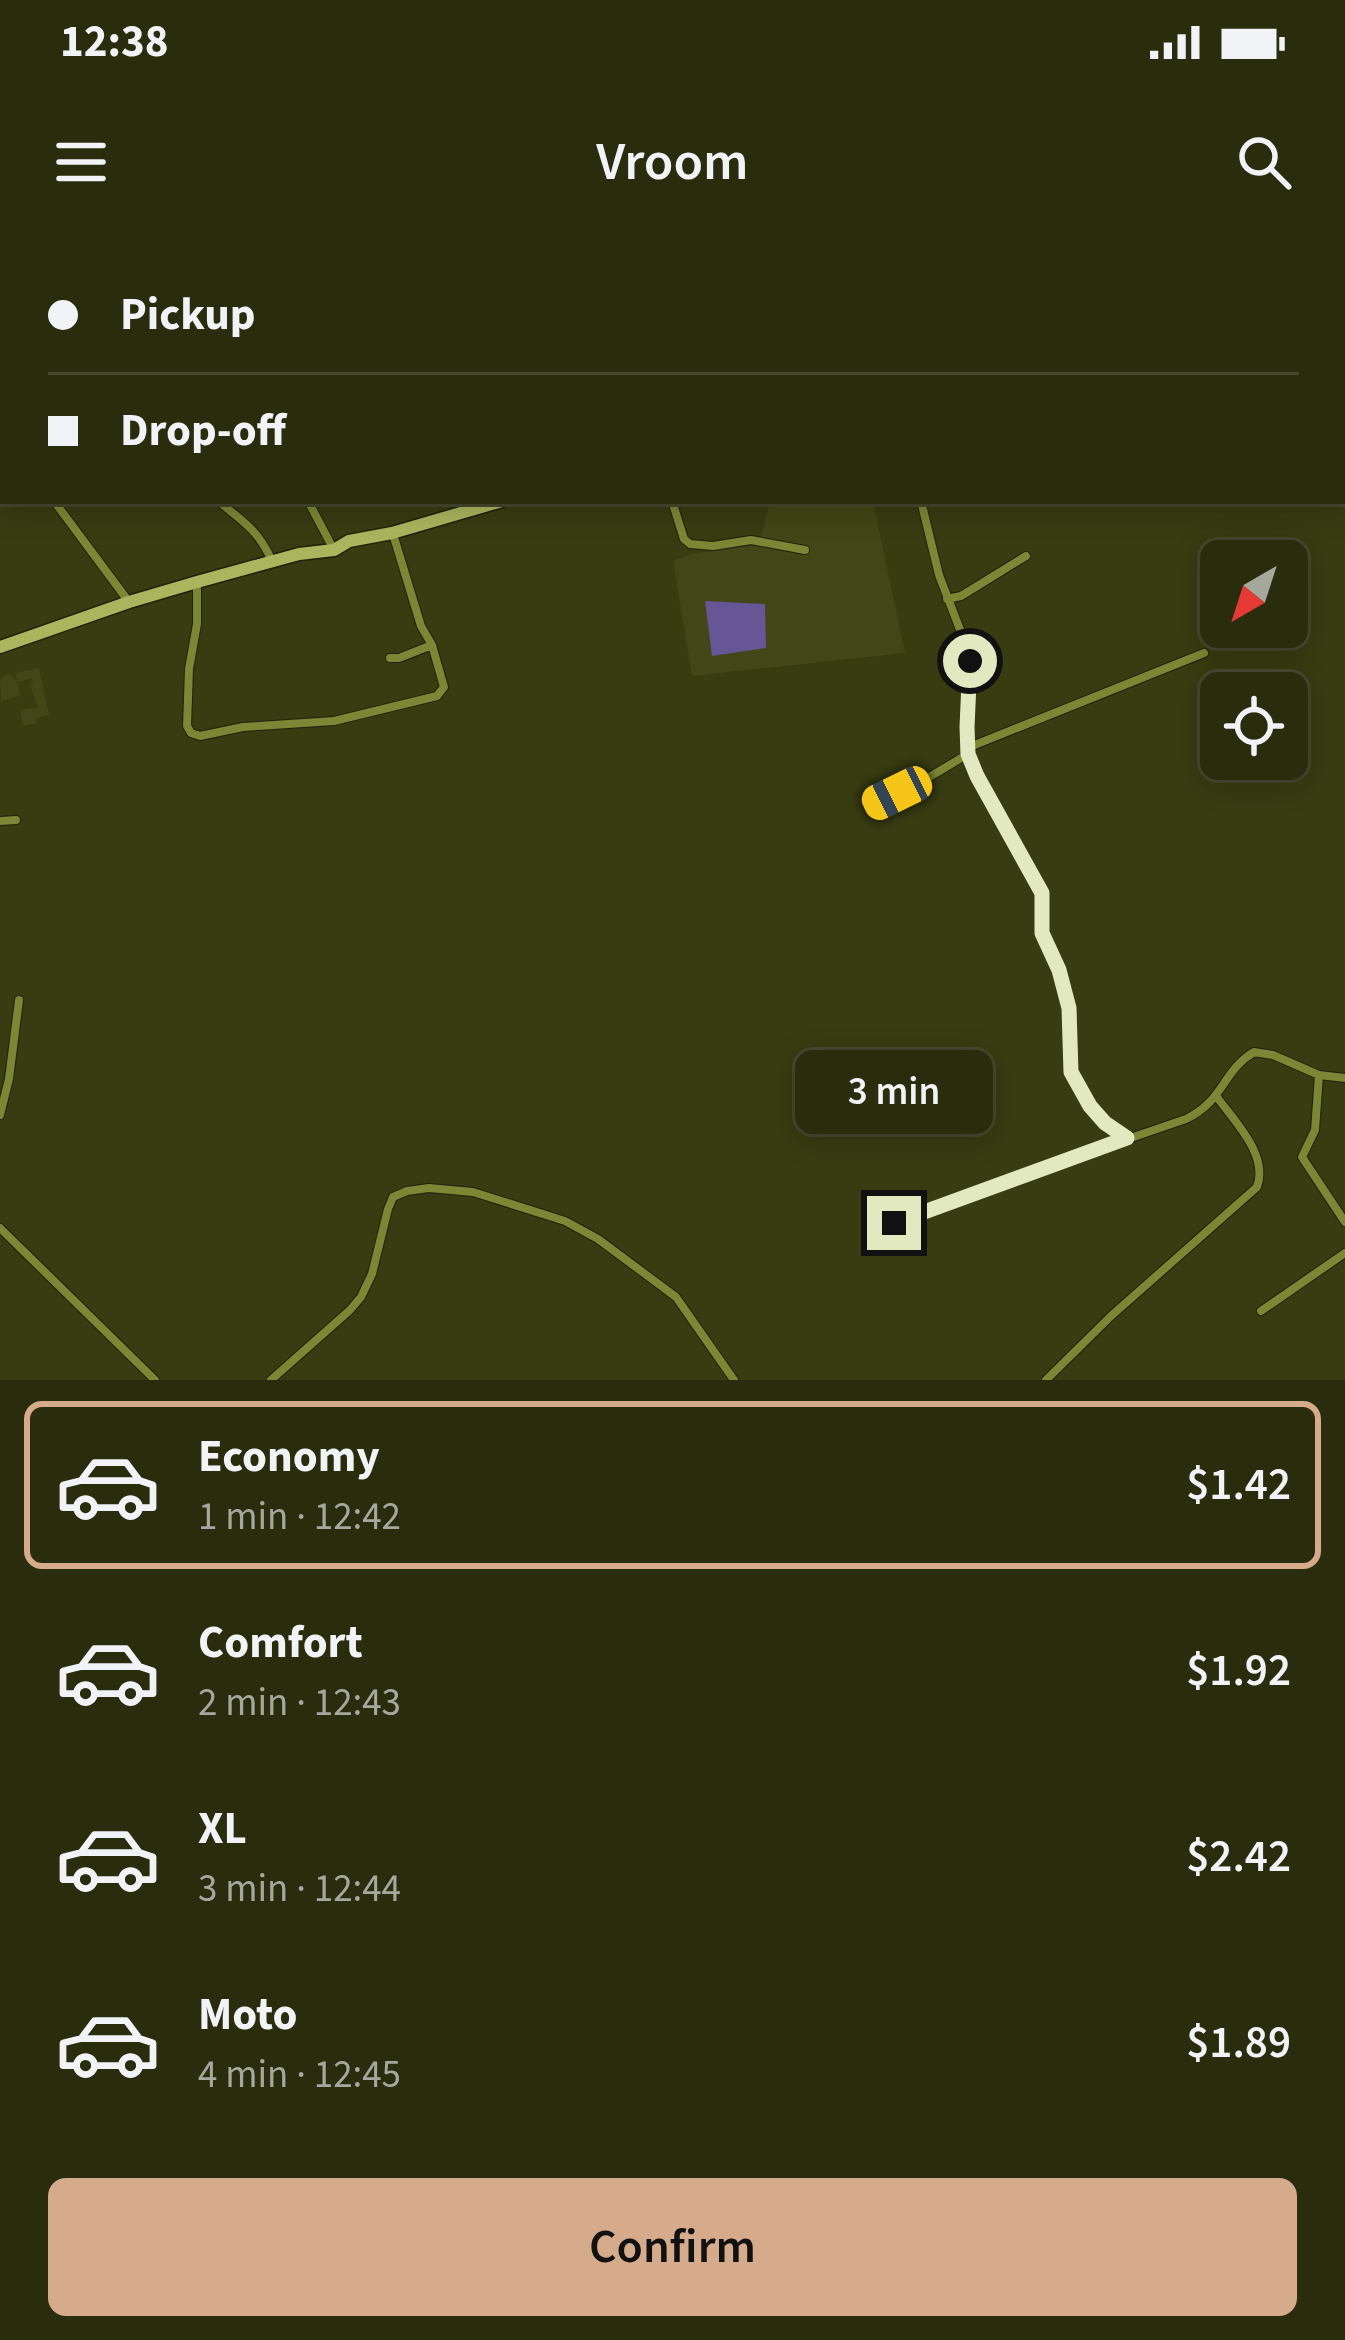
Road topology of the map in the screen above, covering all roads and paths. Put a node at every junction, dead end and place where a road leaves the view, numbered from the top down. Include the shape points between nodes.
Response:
1 (57, 504) edge
2 (222, 504) edge
3 (310, 504) edge
4 (492, 504) edge
5 (673, 504) edge
6 (922, 504) edge
7 (392, 533) junction
8 (334, 550) junction
9 (805, 550) dead end
10 (1026, 556) dead end
11 (272, 561) junction
12 (196, 581) junction
13 (947, 599) junction
14 (129, 602) junction
15 (432, 645) junction
16 (0, 647) edge
17 (1204, 653) dead end
18 (390, 658) dead end
19 (968, 751) junction
20 (868, 807) dead end
21 (0, 820) edge
22 (16, 820) dead end
23 (19, 1000) dead end
24 (1319, 1075) junction
25 (1345, 1078) edge
26 (1217, 1097) junction
27 (0, 1115) edge
28 (1127, 1138) junction
29 (1345, 1222) edge
30 (894, 1223) dead end
31 (0, 1228) edge
32 (1345, 1253) edge
33 (1261, 1311) dead end
34 (154, 1380) edge
35 (271, 1380) edge
36 (734, 1380) edge
37 (1046, 1380) edge

1 - 14 street
2 - 11 street via 251,526
3 - 8 street
4 - 7 highway
5 - 9 street via 684,539 695,546 751,540
6 - 13 street
7 - 8 highway
7 - 15 street
8 - 11 highway
10 - 13 street
11 - 12 highway
12 - 14 highway
12 - 15 street via 187,726 200,736 334,721 437,696 444,687
13 - 19 street via 969,653
14 - 16 highway
15 - 18 street
17 - 19 street
19 - 20 street
19 - 28 street via 1042,893 1042,933 1069,1008 1073,1078 1105,1123
21 - 22 street
23 - 27 street
24 - 25 street
24 - 26 street via 1254,1052
24 - 29 street via 1315,1133 1302,1157
26 - 28 street via 1186,1119
26 - 37 street via 1260,1166 1257,1187
28 - 30 street
31 - 34 street
32 - 33 street
35 - 36 street via 361,1297 393,1197 430,1188 473,1192 598,1239 676,1297

